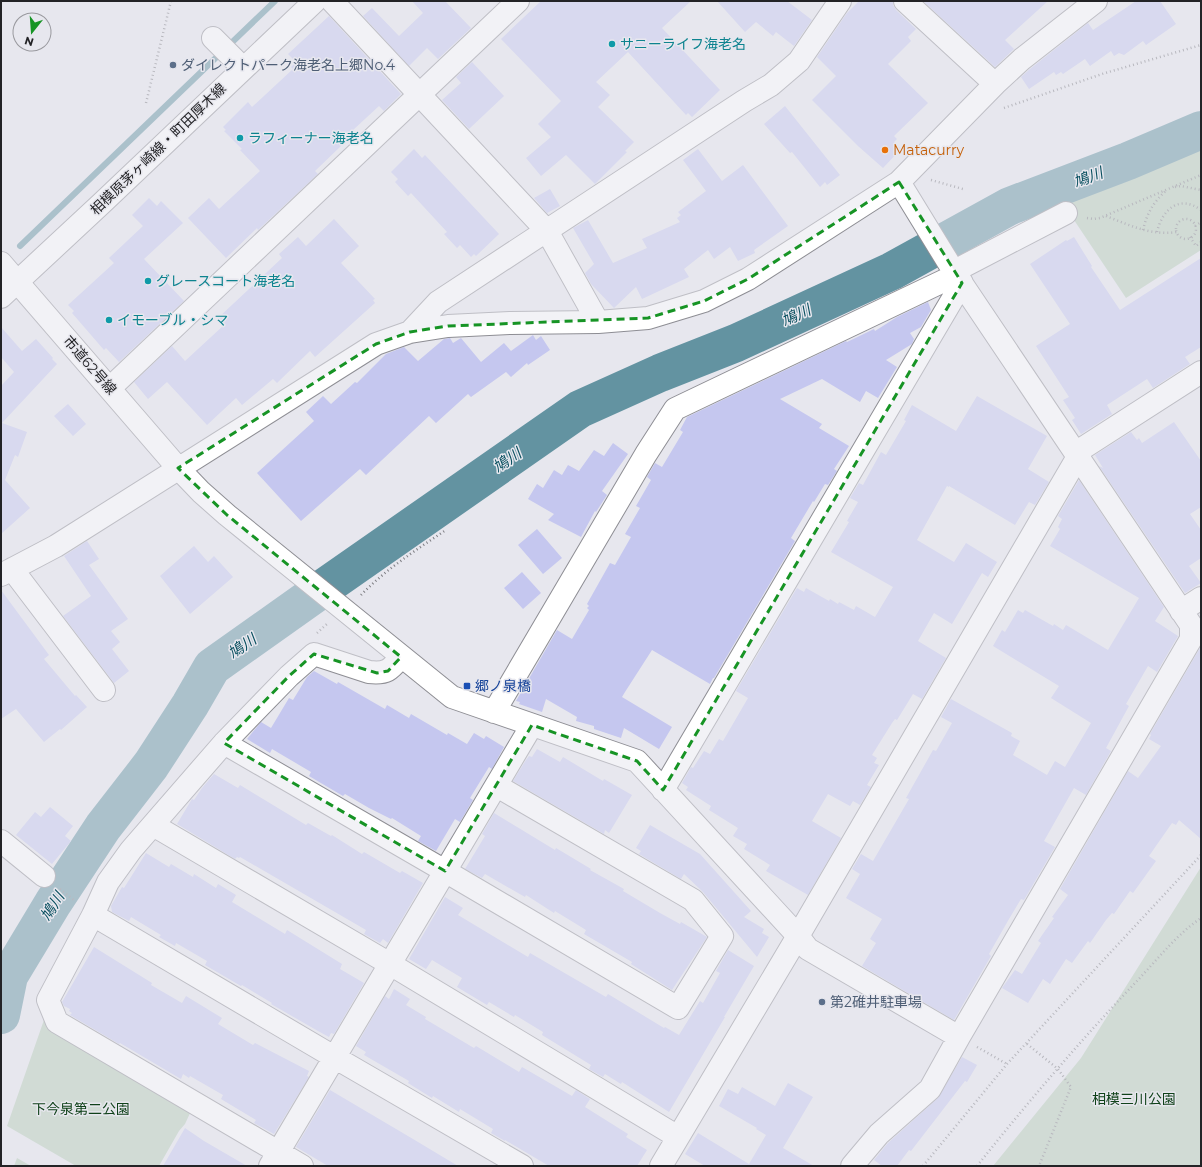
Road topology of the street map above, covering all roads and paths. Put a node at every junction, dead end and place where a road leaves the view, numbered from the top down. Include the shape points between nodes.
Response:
1 (171, 1) edge
2 (315, 1) edge
3 (332, 1) edge
4 (518, 1) edge
5 (840, 1) edge
6 (905, 1) edge
7 (1096, 1) edge
8 (213, 38) dead end
9 (1201, 46) edge
10 (237, 63) junction
11 (995, 84) junction
12 (418, 95) junction
13 (146, 103) dead end
14 (1002, 108) dead end
15 (1201, 175) edge
16 (935, 181) dead end
17 (899, 182) junction
18 (1170, 188) junction
19 (963, 189) dead end
20 (1201, 190) edge
21 (1201, 210) edge
22 (1066, 213) joint
23 (1106, 215) junction
24 (1201, 222) edge
25 (1195, 226) junction
26 (1143, 230) junction
27 (546, 231) junction
28 (1158, 232) junction
29 (1177, 232) junction
30 (1190, 237) junction
31 (1201, 242) edge
32 (1, 263) edge
33 (956, 275) junction
34 (17, 281) junction
35 (1, 297) edge
36 (598, 322) junction
37 (410, 332) junction
38 (1201, 372) edge
39 (110, 388) junction
40 (1078, 458) junction
41 (178, 468) junction
42 (446, 530) dead end
43 (7, 572) edge
44 (1201, 598) edge
45 (351, 603) junction
46 (1191, 622) edge
47 (401, 657) junction
48 (104, 690) dead end
49 (494, 712) junction
50 (532, 725) junction
51 (224, 744) junction
52 (497, 786) junction
53 (663, 790) junction
54 (153, 825) junction
55 (1, 841) edge
56 (1201, 855) edge
57 (445, 871) junction
58 (50, 881) joint
59 (86, 909) junction
60 (1201, 918) edge
61 (798, 936) junction
62 (390, 964) junction
63 (959, 1037) junction
64 (1027, 1044) junction
65 (334, 1058) junction
66 (1007, 1064) junction
67 (1058, 1069) junction
68 (678, 1137) junction
69 (274, 1159) edge
70 (302, 1166) edge
71 (522, 1166) edge
72 (661, 1166) edge
73 (852, 1166) edge
74 (923, 1166) edge
75 (977, 1166) edge
76 (1039, 1166) edge

1 - 13 path
2 - 10 street, 相模原茅ヶ崎線・町田厚木線
3 - 12 street
4 - 12 street
5 - 27 street via 799,60 771,84
6 - 11 street
7 - 11 street via 1022,59
8 - 10 street
9 - 14 path via 1102,74
10 - 34 street, 相模原茅ヶ崎線・町田厚木線 via 102,203
11 - 17 street
12 - 27 street
12 - 39 street
15 - 18 path
16 - 19 path
17 - 33 street
17 - 36 street via 748,278 704,301 648,318
18 - 20 path via 1181,186
18 - 23 path
18 - 26 path via 1150,210
21 - 28 path via 1183,203 1169,208 1159,222
22 - 23 path via 1078,213 1094,219
22 - 33 street via 964,266
23 - 26 path
24 - 25 path
25 - 29 path via 1189,220 1183,219 1178,223
25 - 30 path via 1195,232
26 - 28 path
27 - 36 street
27 - 37 street via 438,302
28 - 29 path
29 - 30 path via 1182,238
30 - 31 path via 1196,246
32 - 34 street, 市道62号線
33 - 40 street
33 - 49 street via 675,409
33 - 53 street
34 - 35 street, 相模原茅ヶ崎線・町田厚木線
34 - 39 street, 市道62号線
36 - 37 street via 463,325
37 - 41 street via 376,344
38 - 40 street via 1083,448
39 - 41 street, 市道62号線
40 - 46 street
40 - 61 street
41 - 43 street via 56,546
41 - 45 street, 市道62号線 via 201,492 285,562
42 - 45 path via 377,578
43 - 48 street
44 - 46 street
45 - 47 street
46 - 63 street via 1191,638
47 - 49 street via 452,697
47 - 51 street via 388,671 377,673 314,654 289,676
49 - 50 street
50 - 52 street
50 - 53 street via 637,761
51 - 54 street
51 - 57 street
52 - 57 street
52 - 57 street via 693,900 722,936 678,1008
53 - 61 street
54 - 59 street
54 - 62 street
55 - 58 street
56 - 64 path
57 - 62 street
58 - 59 path
59 - 65 street
59 - 69 street via 48,1000 57,1022
60 - 67 path via 1176,940 1094,1025
61 - 63 street via 808,950
61 - 68 street
62 - 65 street
62 - 68 street
63 - 66 path
63 - 73 street via 930,1089 879,1134
64 - 66 path
64 - 67 path
65 - 69 street
65 - 71 street
66 - 74 path
67 - 75 path
67 - 76 path via 1071,1087
68 - 72 street
69 - 70 street

